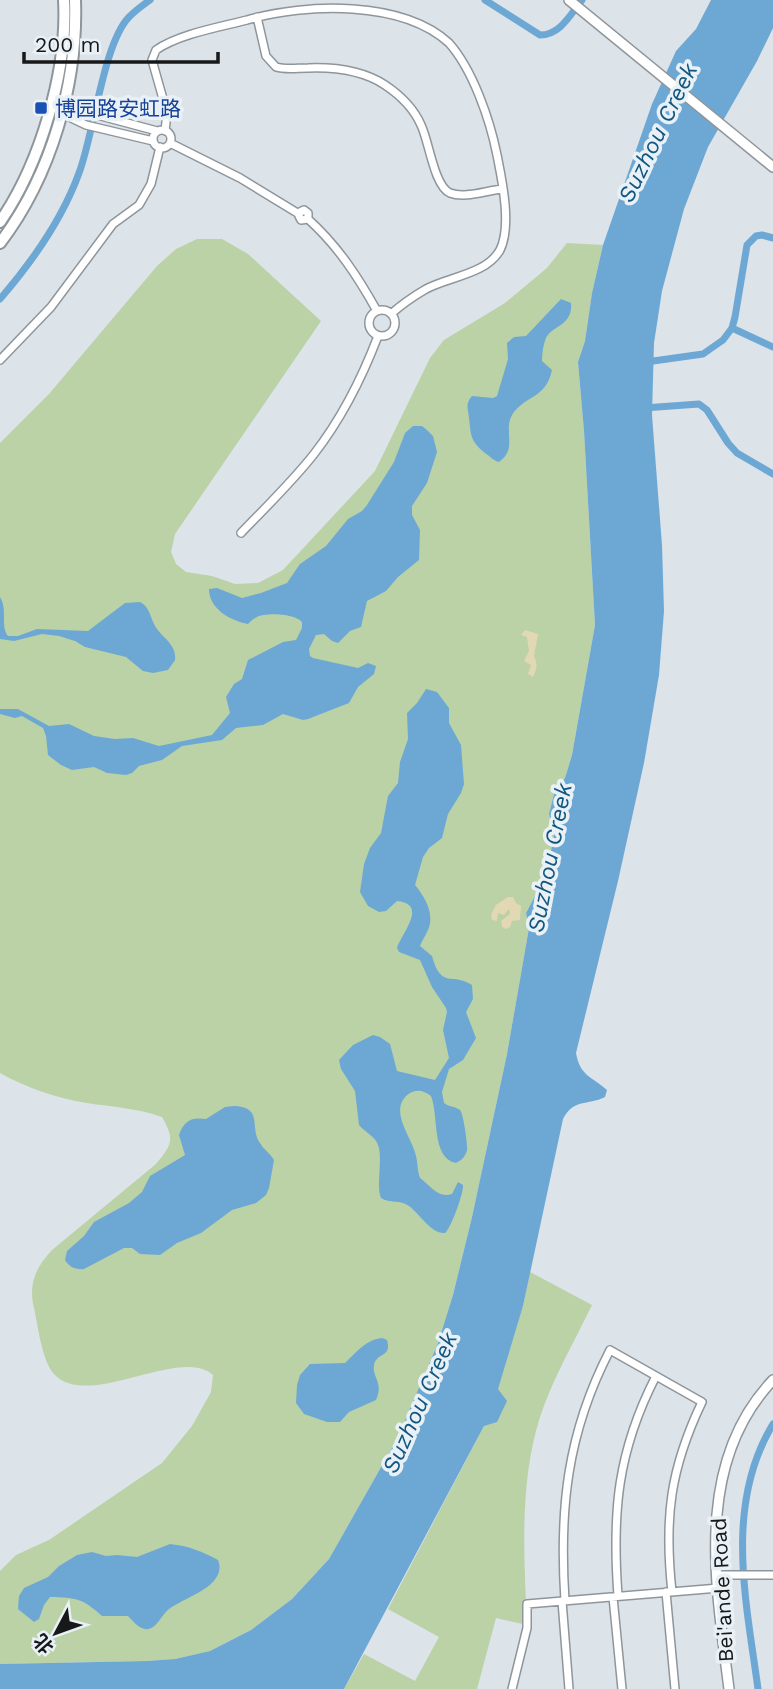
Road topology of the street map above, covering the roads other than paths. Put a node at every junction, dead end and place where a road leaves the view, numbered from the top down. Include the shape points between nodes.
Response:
1 (64, 0) edge
2 (75, 0) edge
3 (569, 0) edge
4 (257, 17) junction
5 (61, 113) junction
6 (161, 131) junction
7 (153, 141) junction
8 (170, 143) junction
9 (160, 148) junction
10 (773, 167) edge
11 (503, 189) junction
12 (1, 218) edge
13 (0, 243) edge
14 (377, 311) junction
15 (391, 314) junction
16 (378, 335) junction
17 (0, 359) edge
18 (241, 533) dead end
19 (656, 1376) junction
20 (773, 1380) edge
21 (717, 1575) junction
22 (773, 1575) edge
23 (719, 1588) junction
24 (669, 1592) junction
25 (616, 1597) junction
26 (563, 1601) junction
27 (512, 1689) edge
28 (569, 1689) edge
29 (622, 1689) edge
30 (675, 1689) edge
31 (729, 1689) edge

1 - 12 main road via 62,46 49,112 20,187
2 - 5 main road via 71,78
3 - 10 street
4 - 6 street via 162,46 153,54 167,113
4 - 11 street via 266,56 276,67 350,70 395,92 421,123 446,190 466,194
4 - 11 street via 290,9 356,8 410,18 439,34 458,54 479,97
5 - 6 street via 90,113
5 - 7 street via 86,125
5 - 13 main road via 37,182
6 - 7 street
6 - 8 street via 170,135
7 - 9 street
8 - 9 street
8 - 14 street via 299,214 307,211 308,219 346,260
9 - 17 street via 151,184 139,205 113,224 51,307
11 - 15 street via 505,221 496,254 483,265 424,290
14 - 15 street
14 - 16 street via 369,318 369,326
15 - 16 street via 393,330
16 - 18 street via 355,390 330,432
19 - 24 street via 702,1402 683,1445 671,1493
19 - 25 street via 635,1421 618,1493
19 - 26 street via 610,1350 587,1400 573,1446 564,1507
20 - 21 street, Bei'ande Road via 743,1419 727,1458 716,1518
21 - 22 street
21 - 23 street, Bei'ande Road
23 - 24 street
23 - 31 street, Bei'ande Road
24 - 25 street
24 - 30 street
25 - 26 street
25 - 29 street
26 - 27 street via 527,1604 527,1628
26 - 28 street

